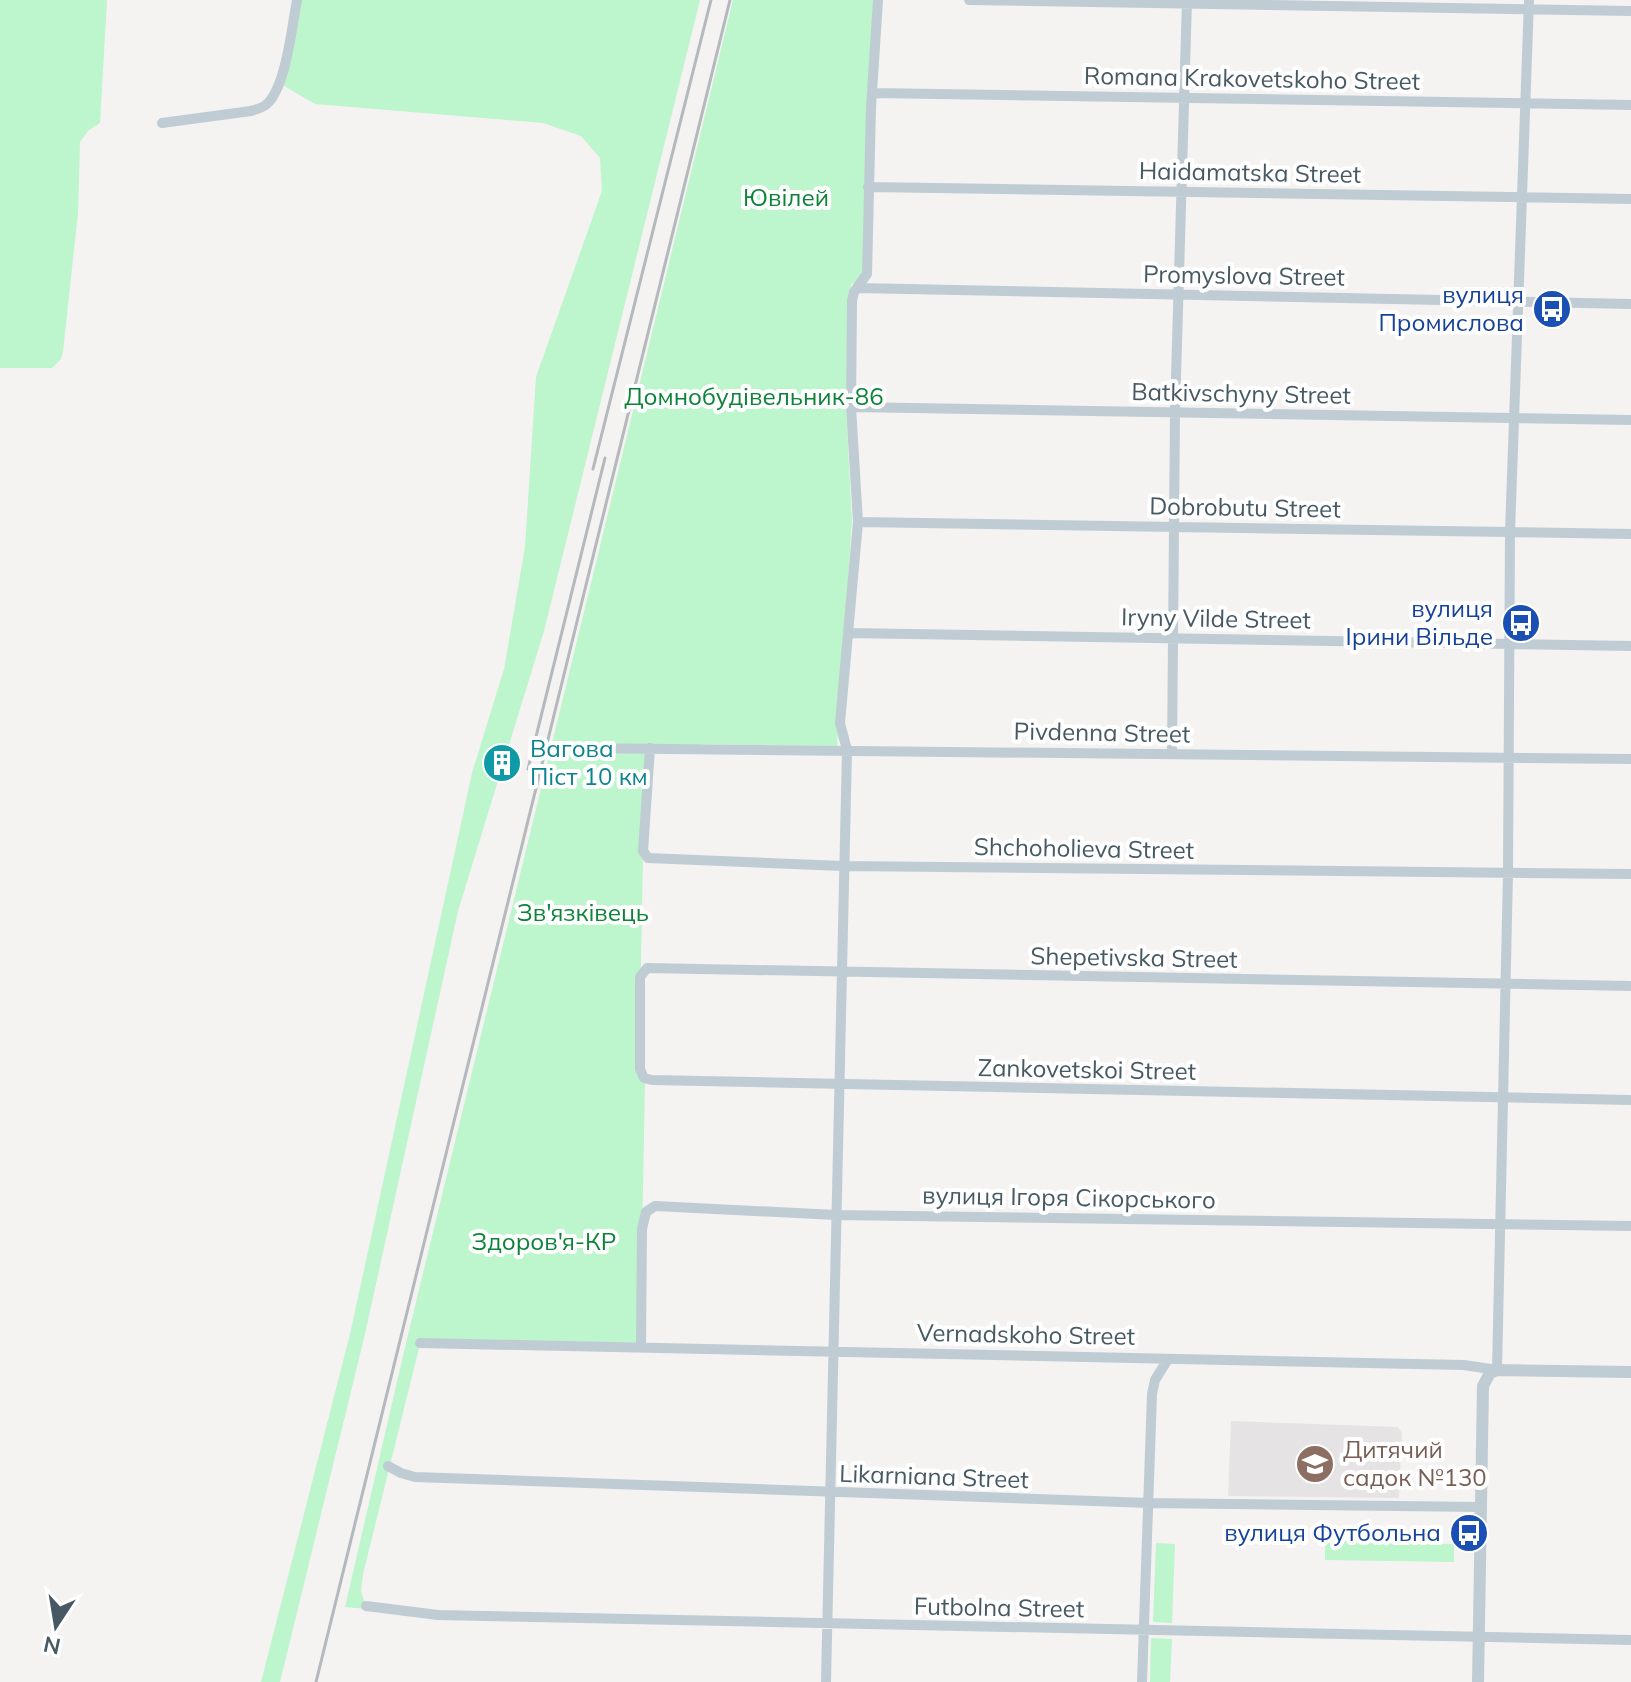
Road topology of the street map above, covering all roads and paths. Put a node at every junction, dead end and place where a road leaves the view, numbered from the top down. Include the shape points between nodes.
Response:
1 (297, 0) edge
2 (878, 0) edge
3 (969, 0) edge
4 (1187, 2) edge
5 (1529, 5) edge
6 (1631, 11) edge
7 (873, 93) junction
8 (1184, 98) junction
9 (1526, 103) junction
10 (1631, 105) edge
11 (162, 123) dead end
12 (868, 187) junction
13 (1181, 192) junction
14 (1523, 197) junction
15 (1631, 199) edge
16 (857, 288) junction
17 (1178, 295) junction
18 (1520, 302) junction
19 (1631, 304) edge
20 (851, 407) junction
21 (1175, 412) junction
22 (1514, 418) junction
23 (1631, 420) edge
24 (858, 522) junction
25 (1174, 527) junction
26 (1510, 532) junction
27 (1631, 534) edge
28 (849, 633) junction
29 (1173, 638) junction
30 (1508, 644) junction
31 (1631, 646) edge
32 (572, 748) dead end
33 (650, 748) junction
34 (847, 750) junction
35 (1172, 754) junction
36 (1508, 758) junction
37 (1631, 759) edge
38 (843, 866) junction
39 (1508, 873) junction
40 (1631, 874) edge
41 (841, 972) junction
42 (640, 977) joint
43 (1504, 984) junction
44 (1631, 986) edge
45 (837, 1084) junction
46 (1502, 1099) junction
47 (1631, 1100) edge
48 (836, 1215) junction
49 (1499, 1225) junction
50 (1631, 1226) edge
51 (420, 1343) dead end
52 (641, 1347) junction
53 (834, 1353) junction
54 (1168, 1359) junction
55 (1497, 1370) junction
56 (1631, 1372) edge
57 (388, 1466) dead end
58 (829, 1493) junction
59 (1149, 1503) junction
60 (1481, 1507) junction
61 (366, 1606) dead end
62 (828, 1624) junction
63 (1145, 1631) junction
64 (1478, 1638) junction
65 (1631, 1640) edge
66 (826, 1682) edge
67 (1142, 1682) edge
68 (1478, 1682) edge

1 - 11 street via 279,83 270,101 251,111
2 - 7 street
3 - 4 street
4 - 5 street
4 - 8 street
5 - 6 street
5 - 9 street
7 - 8 street, Romana Krakovetskoho Street
7 - 12 street
8 - 9 street, Romana Krakovetskoho Street
8 - 13 street
9 - 10 street, Romana Krakovetskoho Street
9 - 14 street
12 - 13 street, Haidamatska Street
12 - 16 street via 867,274
13 - 14 street, Haidamatska Street
13 - 17 street
14 - 15 street, Haidamatska Street
14 - 18 street
16 - 17 street, Promyslova Street
16 - 20 street via 852,301
17 - 18 street, Promyslova Street
17 - 21 street
18 - 19 street, Promyslova Street
18 - 22 street
20 - 21 street, Batkivschyny Street
20 - 24 street
21 - 22 street, Batkivschyny Street
21 - 25 street
22 - 23 street, Batkivschyny Street
22 - 26 street
24 - 25 street, Dobrobutu Street
24 - 28 street
25 - 26 street, Dobrobutu Street
25 - 29 street
26 - 27 street, Dobrobutu Street
26 - 30 street
28 - 29 street, Iryny Vilde Street
28 - 34 street via 840,723
29 - 30 street, Iryny Vilde Street
29 - 35 street
30 - 31 street, Iryny Vilde Street
30 - 36 street
32 - 33 street, Pivdenna Street
33 - 34 street, Pivdenna Street
33 - 38 street, Shchoholieva Street via 644,855
34 - 35 street, Pivdenna Street
34 - 38 street
35 - 36 street, Pivdenna Street
36 - 37 street, Pivdenna Street
36 - 39 street
38 - 39 street, Shchoholieva Street
38 - 41 street
39 - 40 street, Shchoholieva Street
39 - 43 street
41 - 42 street, Shepetivska Street via 647,968
41 - 43 street, Shepetivska Street
41 - 45 street
42 - 45 street, Zankovetskoi Street via 644,1078
43 - 44 street, Shepetivska Street
43 - 46 street
45 - 46 street, Zankovetskoi Street
45 - 48 street
46 - 47 street, Zankovetskoi Street
46 - 49 street
48 - 49 street, вулиця Ігоря Сікорського
48 - 52 street, вулиця Ігоря Сікорського via 652,1207 642,1229
48 - 53 street
49 - 50 street, вулиця Ігоря Сікорського
49 - 55 street
51 - 52 street, Vernadskoho Street
52 - 53 street, Vernadskoho Street
53 - 54 street, Vernadskoho Street
53 - 58 street
54 - 55 street, Vernadskoho Street
54 - 59 street via 1152,1394
55 - 56 street, Vernadskoho Street
55 - 60 street via 1483,1386
57 - 58 street, Likarniana Street via 415,1477
58 - 59 street, Likarniana Street
58 - 62 street
59 - 60 street, Likarniana Street
59 - 63 street
60 - 64 street
61 - 62 street, Futbolna Street via 438,1615
62 - 63 street, Futbolna Street
62 - 66 street
63 - 64 street, Futbolna Street
63 - 67 street
64 - 65 street, Futbolna Street
64 - 68 street

